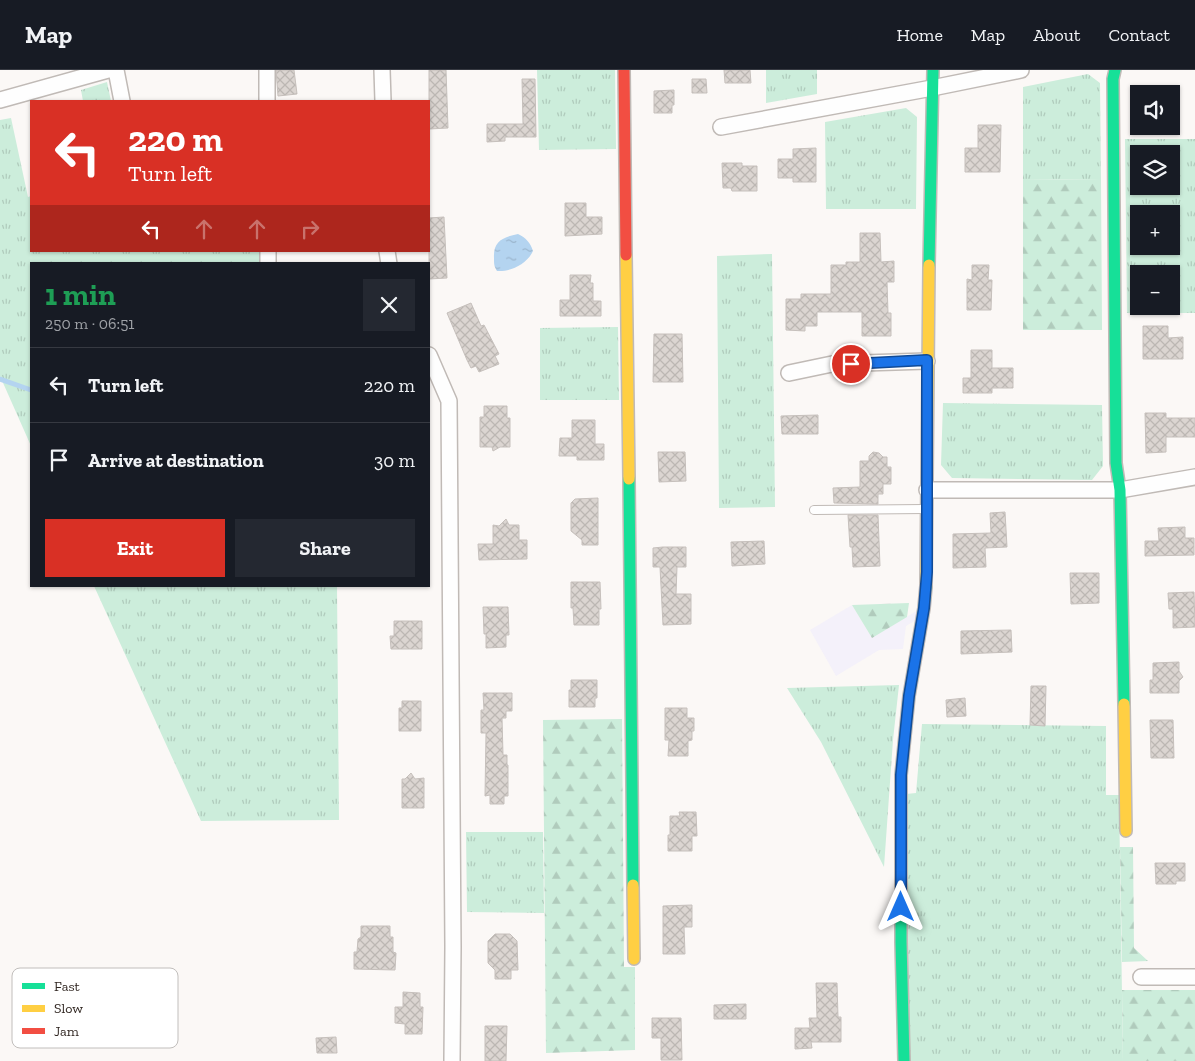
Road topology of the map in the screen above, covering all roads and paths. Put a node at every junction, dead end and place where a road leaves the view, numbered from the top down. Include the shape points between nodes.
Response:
1 (108, 70) edge
2 (116, 70) edge
3 (267, 70) edge
4 (382, 70) edge
5 (624, 70) edge
6 (933, 70) edge
7 (1021, 70) edge
8 (1115, 70) edge
9 (932, 88) junction
10 (0, 100) edge
11 (122, 100) edge
12 (267, 100) edge
13 (383, 100) edge
14 (721, 127) dead end
15 (430, 356) edge
16 (927, 360) junction
17 (789, 373) dead end
18 (1195, 477) edge
19 (928, 490) junction
20 (1120, 490) junction
21 (928, 509) junction
22 (814, 510) dead end
23 (1126, 831) dead end
24 (634, 959) dead end
25 (1195, 976) edge
26 (1141, 977) dead end
27 (452, 1061) edge
28 (904, 1061) edge

1 - 10 street
2 - 11 street
3 - 12 street
4 - 13 street
5 - 24 street
6 - 9 street
7 - 9 street
8 - 20 street via 1116,462
9 - 14 street
9 - 16 street
15 - 27 street via 449,401
16 - 17 street via 832,364
16 - 19 street
18 - 20 street
19 - 20 street
19 - 21 street
20 - 23 street
21 - 22 lane
21 - 28 street via 924,608 909,696 901,775
25 - 26 street

